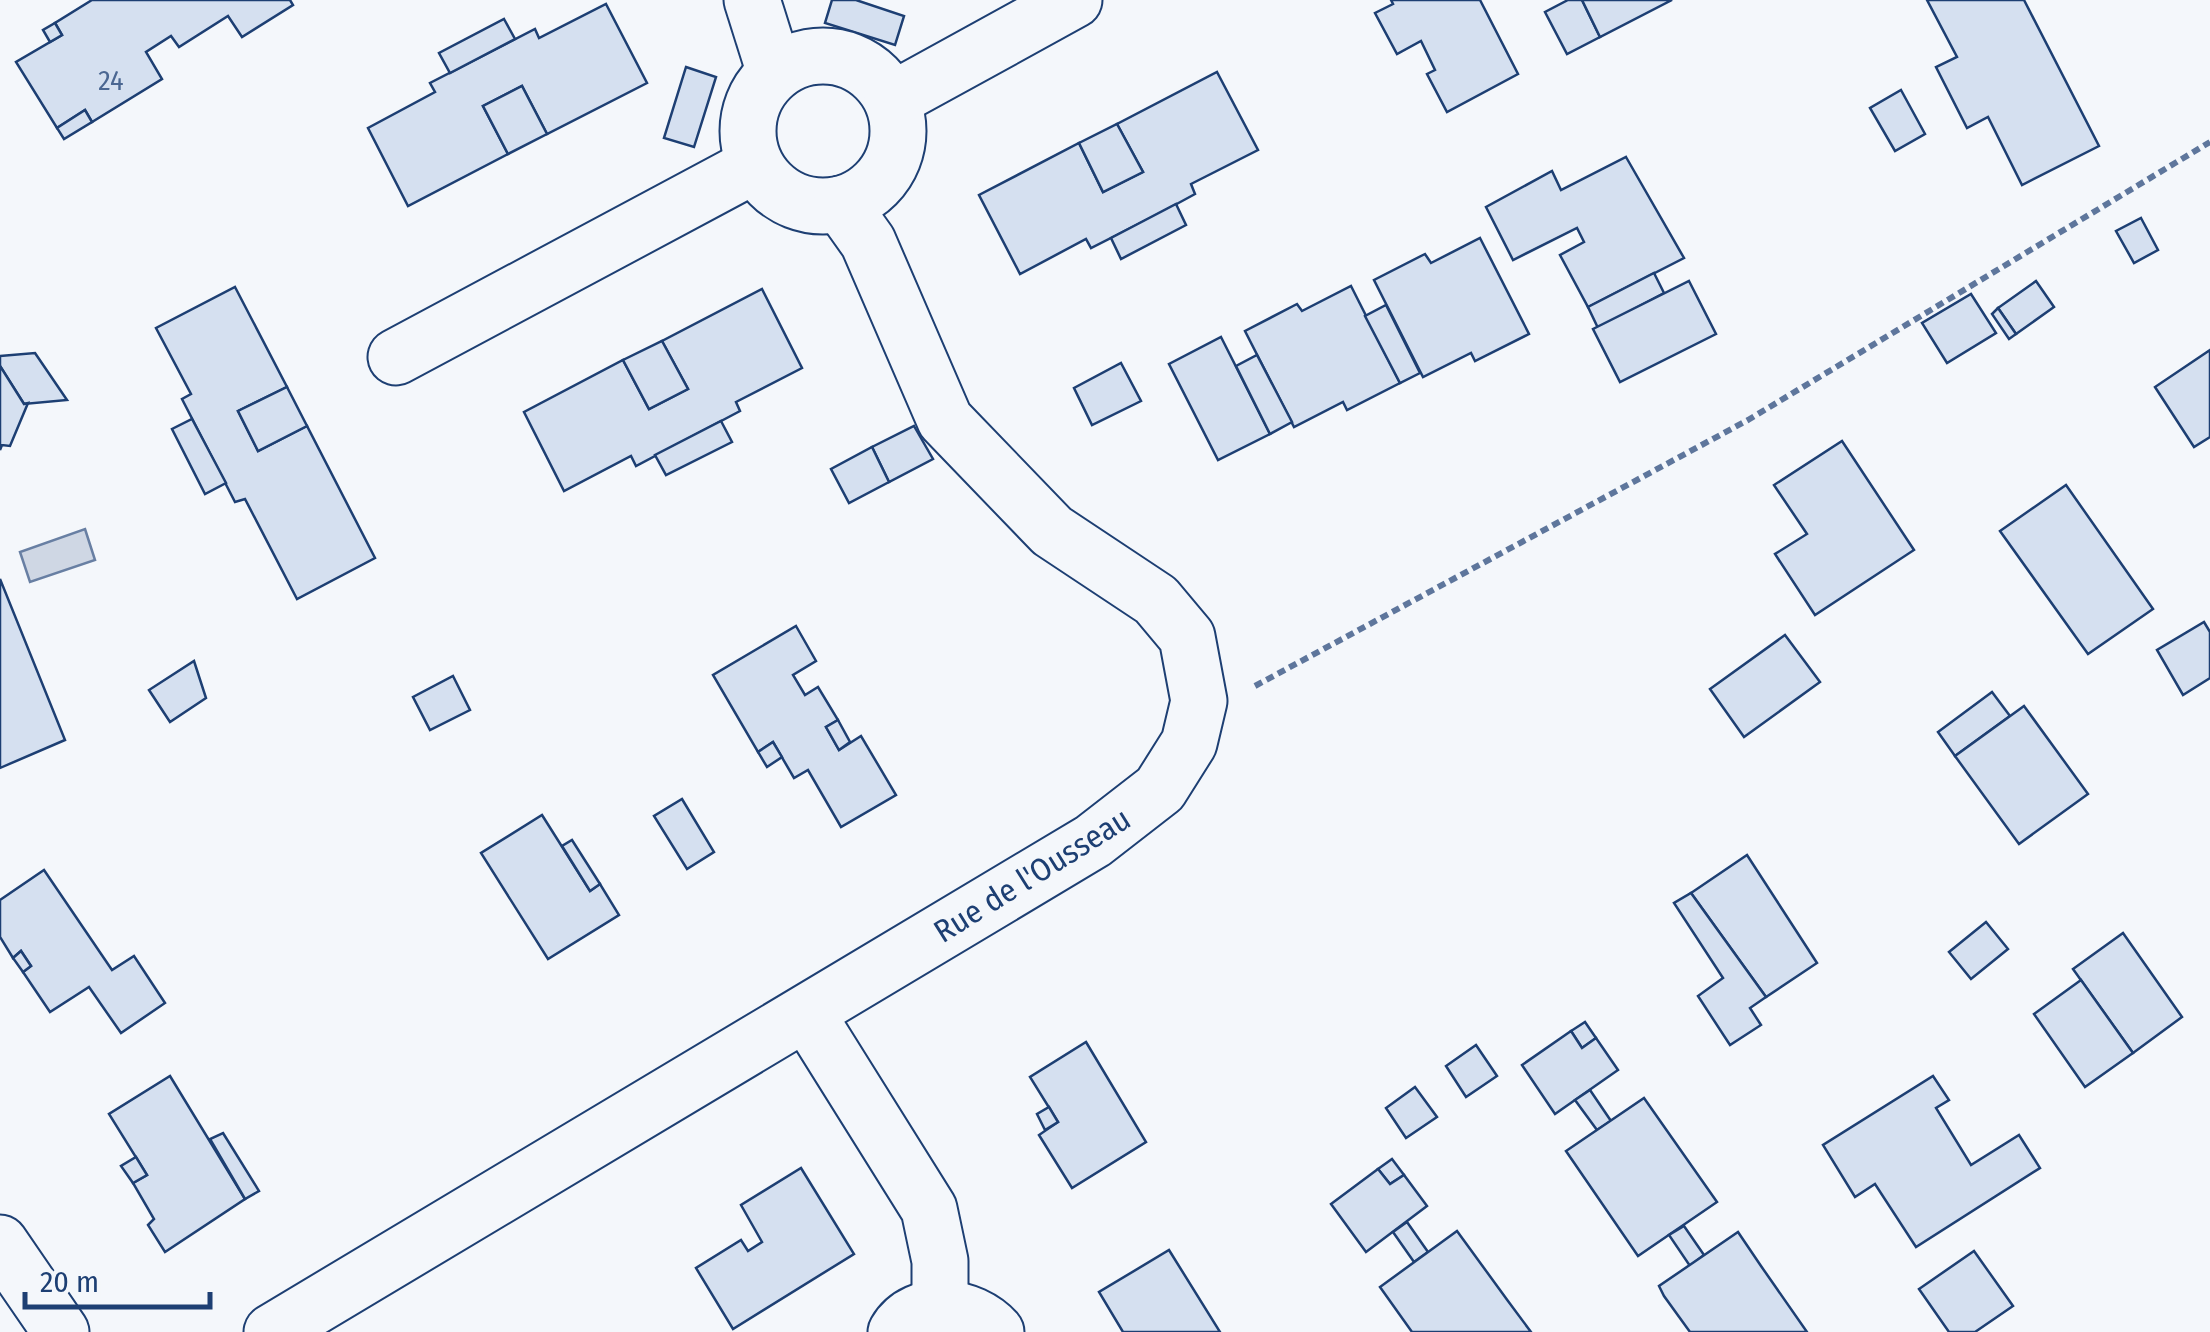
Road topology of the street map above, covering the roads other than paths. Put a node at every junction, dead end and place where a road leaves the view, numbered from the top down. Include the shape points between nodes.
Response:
1 (752, 0) edge
2 (1074, 0) edge
3 (776, 73) junction
4 (892, 100) junction
5 (755, 165) junction
6 (841, 204) junction
7 (396, 357) dead end
8 (807, 1014) junction
9 (0, 1243) edge
10 (918, 1319) edge
11 (61, 1332) edge
12 (272, 1332) edge
13 (996, 1332) edge

1 - 3 street
2 - 4 street
3 - 4 street via 795,61 840,58 861,66
3 - 5 street via 749,115
4 - 6 street via 898,143 891,164 861,196
5 - 6 street via 791,199
5 - 7 street
6 - 8 street, Rue de l'Ousseau via 868,242 945,420 1052,531 1174,617 1194,657 1198,701 1177,766 1136,812
8 - 10 street via 929,1209 940,1261
8 - 12 street, Rue de l'Ousseau
9 - 11 street
10 - 13 street via 982,1316

